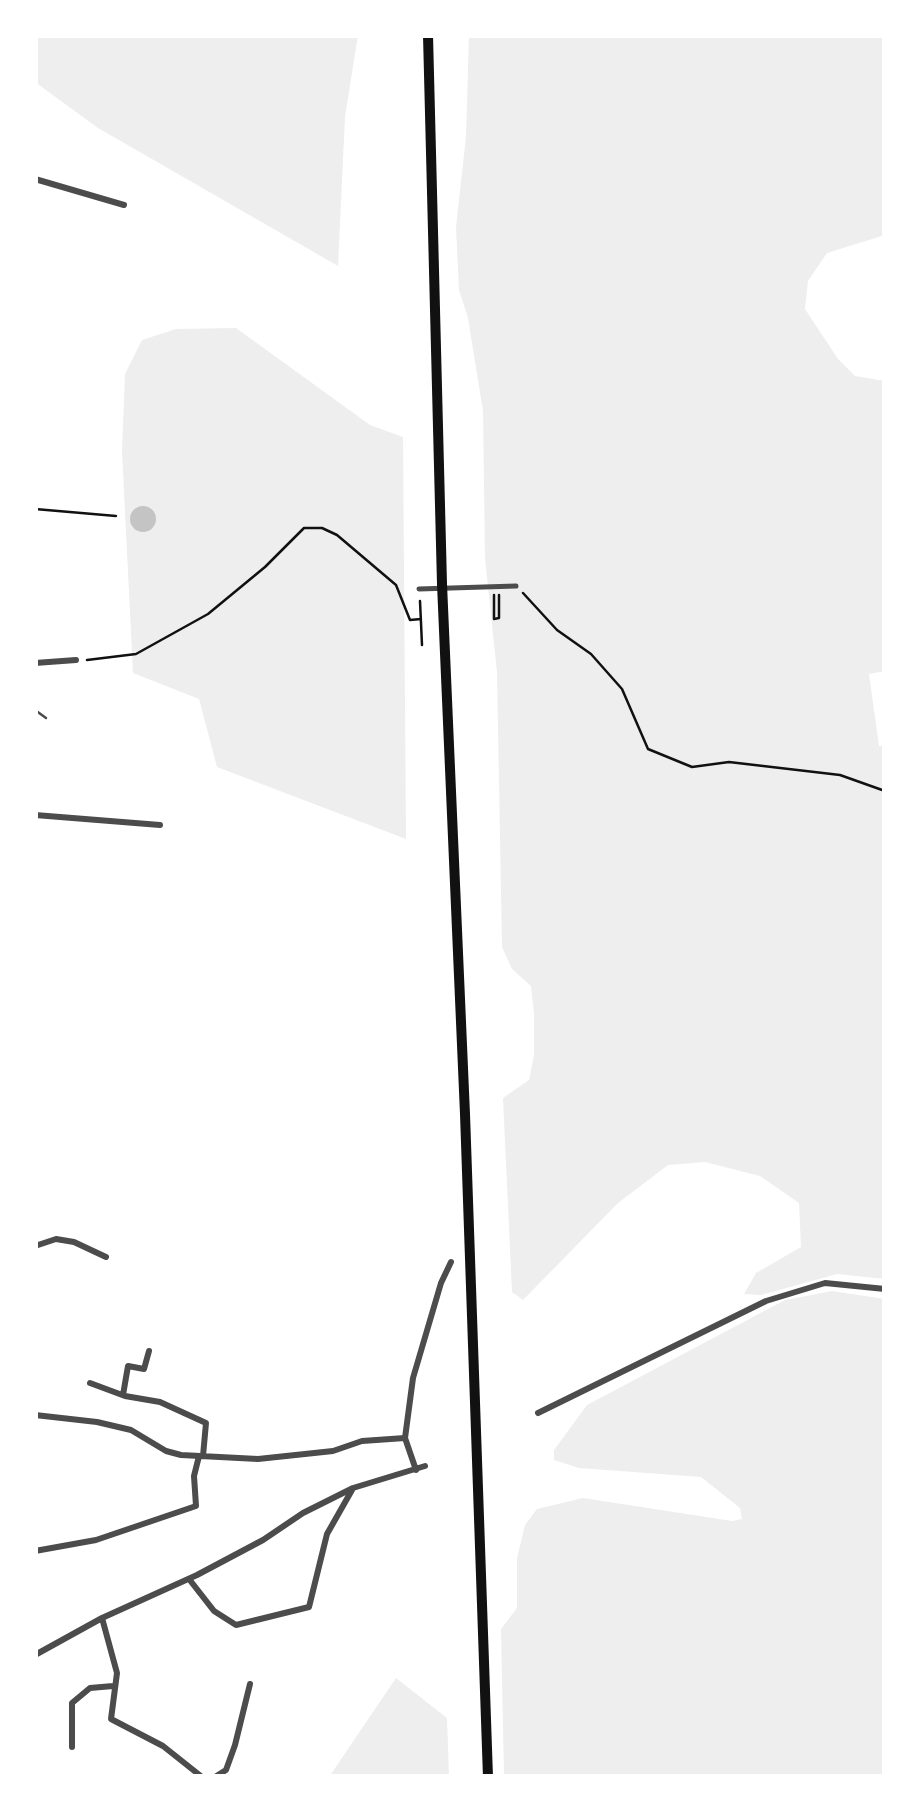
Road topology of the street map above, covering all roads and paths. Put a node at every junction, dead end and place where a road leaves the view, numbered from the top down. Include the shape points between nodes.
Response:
1 (428, 35) edge
2 (35, 179) edge
3 (124, 205) dead end
4 (35, 508) edge
5 (116, 516) dead end
6 (499, 586) junction
7 (516, 586) joint
8 (419, 589) joint
9 (494, 594) dead end
10 (420, 619) junction
11 (422, 645) dead end
12 (76, 660) joint
13 (35, 663) edge
14 (35, 710) edge
15 (46, 718) dead end
16 (885, 791) edge
17 (35, 815) edge
18 (160, 825) dead end
19 (35, 1246) edge
20 (106, 1258) dead end
21 (451, 1262) dead end
22 (885, 1289) edge
23 (149, 1351) dead end
24 (90, 1383) dead end
25 (122, 1395) junction
26 (538, 1413) dead end
27 (35, 1415) edge
28 (406, 1438) junction
29 (201, 1456) junction
30 (425, 1466) dead end
31 (416, 1470) junction
32 (353, 1488) junction
33 (35, 1551) edge
34 (189, 1579) junction
35 (102, 1618) junction
36 (35, 1656) edge
37 (250, 1684) dead end
38 (113, 1686) junction
39 (72, 1747) dead end
40 (202, 1777) edge
41 (214, 1777) edge
42 (488, 1777) edge

1 - 42 highway
2 - 3 street
4 - 5 path
6 - 7 street
6 - 8 street
6 - 9 path via 494,619
7 - 16 path via 622,689 648,749 692,767 729,762 840,776
8 - 10 path
10 - 11 path
10 - 12 path via 410,620 396,585 337,535 304,528 208,614 136,654
12 - 13 street
14 - 15 lane
17 - 18 street
19 - 20 street via 74,1242
21 - 28 street via 413,1378
22 - 26 street via 824,1283 766,1301
23 - 25 street via 144,1369 128,1366
24 - 25 street
25 - 29 street via 160,1402 206,1424
27 - 29 street via 131,1430 166,1451
28 - 29 street via 258,1459
28 - 31 street
29 - 33 street via 196,1506 96,1540
30 - 31 street
31 - 32 street
32 - 34 street
32 - 34 street via 327,1534 309,1607 236,1625 214,1611
34 - 35 street
35 - 36 street
35 - 38 street via 117,1673
37 - 41 street via 236,1746 226,1770
38 - 39 street via 90,1688 72,1703
38 - 40 street via 111,1719 163,1746

